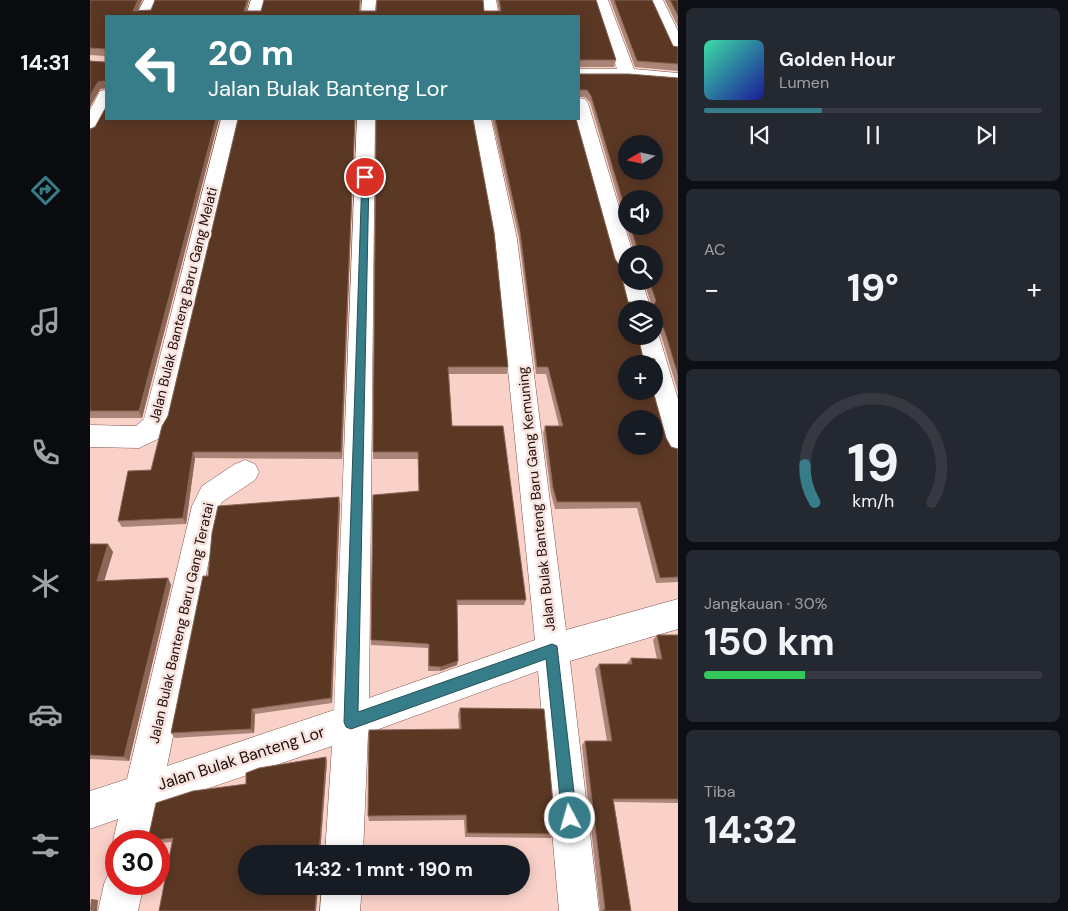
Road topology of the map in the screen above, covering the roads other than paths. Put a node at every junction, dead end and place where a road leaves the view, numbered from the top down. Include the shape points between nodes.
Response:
1 (151, 0) edge
2 (258, 0) edge
3 (369, 0) edge
4 (489, 0) edge
5 (601, 0) edge
6 (656, 0) edge
7 (144, 15) edge
8 (254, 15) edge
9 (368, 15) edge
10 (492, 15) edge
11 (678, 48) edge
12 (580, 74) edge
13 (627, 74) junction
14 (678, 78) edge
15 (105, 97) edge
16 (580, 106) edge
17 (230, 120) edge
18 (366, 120) edge
19 (482, 120) edge
20 (90, 129) edge
21 (620, 245) edge
22 (650, 345) edge
23 (90, 436) edge
24 (678, 444) edge
25 (245, 472) dead end
26 (678, 614) edge
27 (552, 650) junction
28 (351, 722) junction
29 (142, 791) junction
30 (90, 810) edge
31 (134, 830) edge
32 (344, 845) edge
33 (122, 895) edge
34 (341, 895) edge
35 (118, 911) edge
36 (340, 911) edge
37 (579, 911) edge

1 - 7 street
2 - 8 street
3 - 9 street
4 - 10 street
5 - 13 street
6 - 11 street
12 - 13 street
13 - 14 street
15 - 20 street
16 - 21 street
17 - 23 street, Jalan Bulak Banteng Baru Gang Melati via 156,422 149,432 139,437
18 - 28 street
19 - 27 street, Jalan Bulak Banteng Baru Gang Kemuning via 506,239
22 - 24 street
25 - 29 street, Jalan Bulak Banteng Baru Gang Teratai via 212,494 206,506
26 - 27 street, Jalan Bulak Banteng Lor
27 - 28 street, Jalan Bulak Banteng Lor
27 - 37 street, Jalan Bulak Banteng Baru Gang Kemuning
28 - 29 street, Jalan Bulak Banteng Lor
28 - 32 street
29 - 30 street, Jalan Bulak Banteng Lor
29 - 31 street, Jalan Bulak Banteng Baru Gang Teratai
33 - 35 street
34 - 36 street

